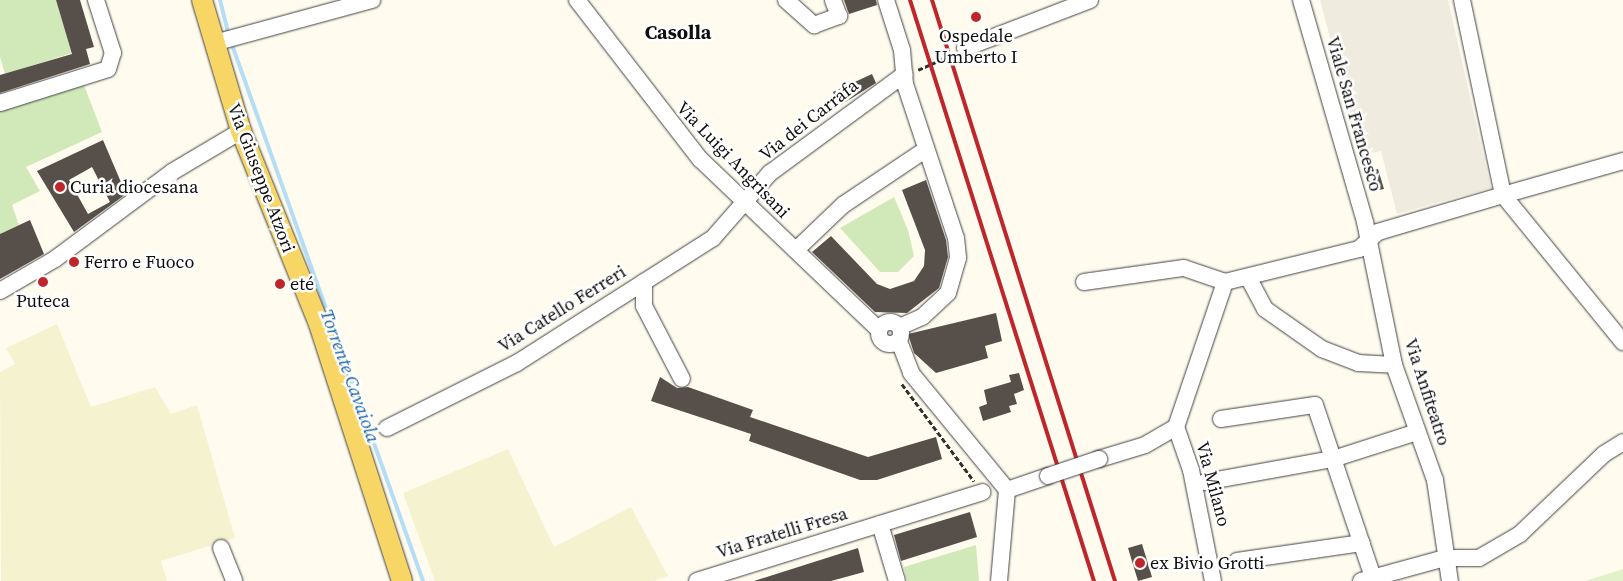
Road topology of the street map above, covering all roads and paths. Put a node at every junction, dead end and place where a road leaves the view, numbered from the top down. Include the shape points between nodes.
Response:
1 (96, 0) edge
2 (202, 0) edge
3 (372, 0) edge
4 (786, 0) edge
5 (833, 0) edge
6 (886, 0) edge
7 (1090, 0) edge
8 (1301, 0) edge
9 (1462, 0) edge
10 (588, 3) edge
11 (218, 42) junction
12 (965, 48) dead end
13 (949, 56) dead end
14 (931, 67) dead end
15 (905, 74) junction
16 (0, 103) edge
17 (241, 132) junction
18 (925, 150) junction
19 (1623, 162) edge
20 (1503, 195) junction
21 (745, 205) junction
22 (1368, 239) junction
23 (797, 249) junction
24 (1248, 277) junction
25 (644, 282) junction
26 (1084, 282) dead end
27 (1225, 282) junction
28 (0, 291) edge
29 (891, 335) junction
30 (1623, 342) edge
31 (1394, 365) junction
32 (911, 373) junction
33 (682, 378) dead end
34 (1221, 419) dead end
35 (1176, 427) junction
36 (387, 428) dead end
37 (1417, 432) junction
38 (1623, 442) edge
39 (1334, 459) junction
40 (1205, 482) dead end
41 (1007, 490) junction
42 (982, 492) joint
43 (880, 524) junction
44 (1362, 543) junction
45 (220, 548) dead end
46 (1445, 558) junction
47 (1237, 561) dead end
48 (1367, 579) edge
49 (234, 581) edge
50 (402, 581) edge
51 (697, 581) edge
52 (897, 581) edge
53 (999, 581) edge
54 (1214, 581) edge
55 (1450, 581) edge

1 - 16 street via 113,54 108,69
2 - 11 main road, Via Giuseppe Atzori
3 - 11 street
4 - 5 street via 814,25 839,16
6 - 15 street
7 - 12 street
8 - 22 street, Viale San Francesco
9 - 20 street
10 - 21 street, Via Luigi Angrisani via 668,124
11 - 17 main road, Via Giuseppe Atzori
13 - 14 path
15 - 18 street
15 - 21 street, Via dei Carrafa via 770,173
17 - 28 street via 172,172 55,259
17 - 50 main road, Via Giuseppe Atzori via 319,324
18 - 23 street via 843,205
18 - 29 street via 956,238 958,258 948,293 922,317
19 - 20 street
20 - 22 street
20 - 30 street
21 - 23 street, Via Luigi Angrisani
21 - 25 street, Via Catello Ferreri via 713,238
22 - 24 street via 1359,249
22 - 31 street, Via Anfiteatro
23 - 29 street, Via Luigi Angrisani
24 - 27 street
24 - 31 street via 1265,309 1322,349 1358,363
25 - 33 street via 644,306
25 - 36 street, Via Catello Ferreri via 517,363
26 - 27 street via 1184,268
27 - 35 street
29 - 32 street, Via Luigi Angrisani
31 - 37 street, Via Anfiteatro
32 - 41 street, Via Luigi Angrisani
32 - 42 path via 900,386
34 - 39 street via 1315,405
35 - 41 street, bridge via 1145,445
35 - 54 street, Via Milano via 1191,470
37 - 39 street
37 - 46 street, Via Anfiteatro via 1435,480
38 - 46 street via 1604,454 1520,534 1479,558
39 - 40 street
39 - 44 street
41 - 53 street
42 - 43 street, Via Fratelli Fresa
43 - 51 street, Via Fratelli Fresa
43 - 52 street
44 - 47 street
44 - 48 street
45 - 49 street
46 - 48 street
46 - 55 street, Via Anfiteatro

